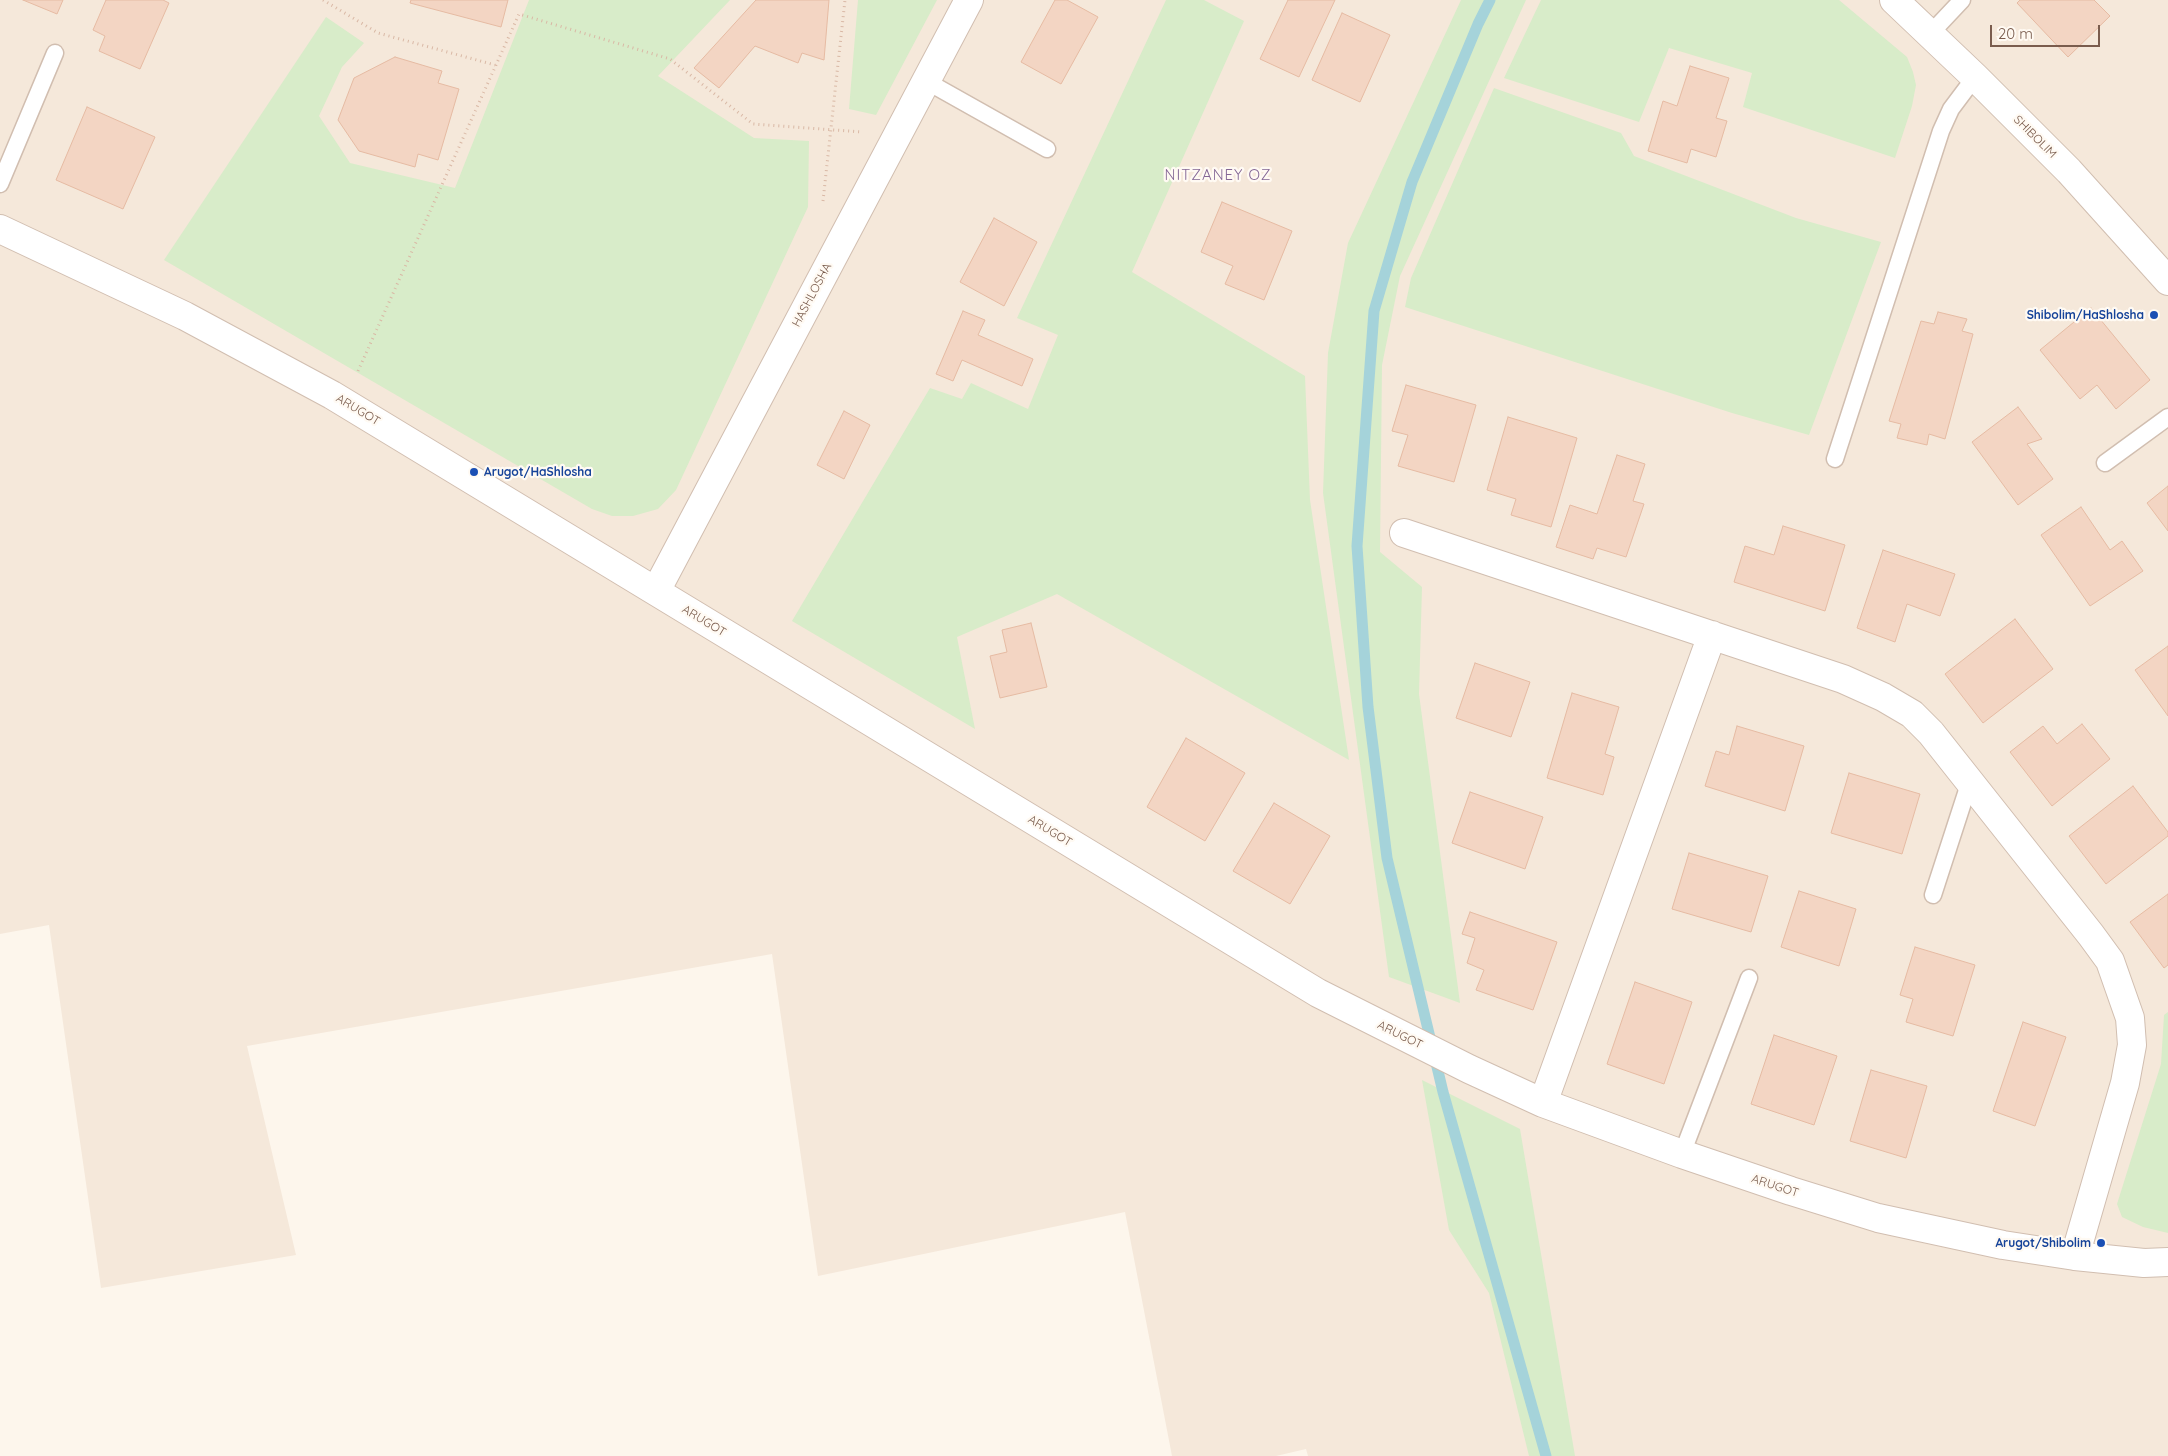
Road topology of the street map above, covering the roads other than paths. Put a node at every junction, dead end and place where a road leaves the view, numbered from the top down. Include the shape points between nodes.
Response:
1 (969, 0) edge
2 (1894, 0) edge
3 (1962, 0) edge
4 (1930, 34) junction
5 (54, 52) dead end
6 (1975, 76) junction
7 (926, 81) junction
8 (1047, 149) dead end
9 (0, 184) edge
10 (0, 229) edge
11 (2168, 281) edge
12 (2168, 416) edge
13 (1835, 459) dead end
14 (2105, 463) dead end
15 (1404, 533) dead end
16 (656, 591) junction
17 (1712, 636) junction
18 (1970, 781) junction
19 (1933, 895) dead end
20 (1749, 978) dead end
21 (1543, 1103) junction
22 (1682, 1154) junction
23 (2075, 1256) junction
24 (2168, 1262) edge

1 - 7 street, HASHLOSHA
2 - 4 street, SHIBOLIM
3 - 4 lane
4 - 6 street, SHIBOLIM
5 - 9 lane
6 - 11 street, SHIBOLIM via 2069,172
6 - 13 lane via 1951,109 1941,131
7 - 8 lane
7 - 16 street, HASHLOSHA
10 - 16 street, ARUGOT via 185,316 344,402
12 - 14 lane
15 - 17 street
16 - 21 street, ARUGOT via 1318,993
17 - 18 street via 1843,679 1884,697 1912,714 1932,733
17 - 21 street
18 - 19 lane
18 - 23 street via 2110,961 2130,1018 2132,1045 2124,1082
20 - 22 lane
21 - 22 street, ARUGOT
22 - 23 street, ARUGOT via 1878,1218 2003,1245
23 - 24 street, ARUGOT via 2144,1263

